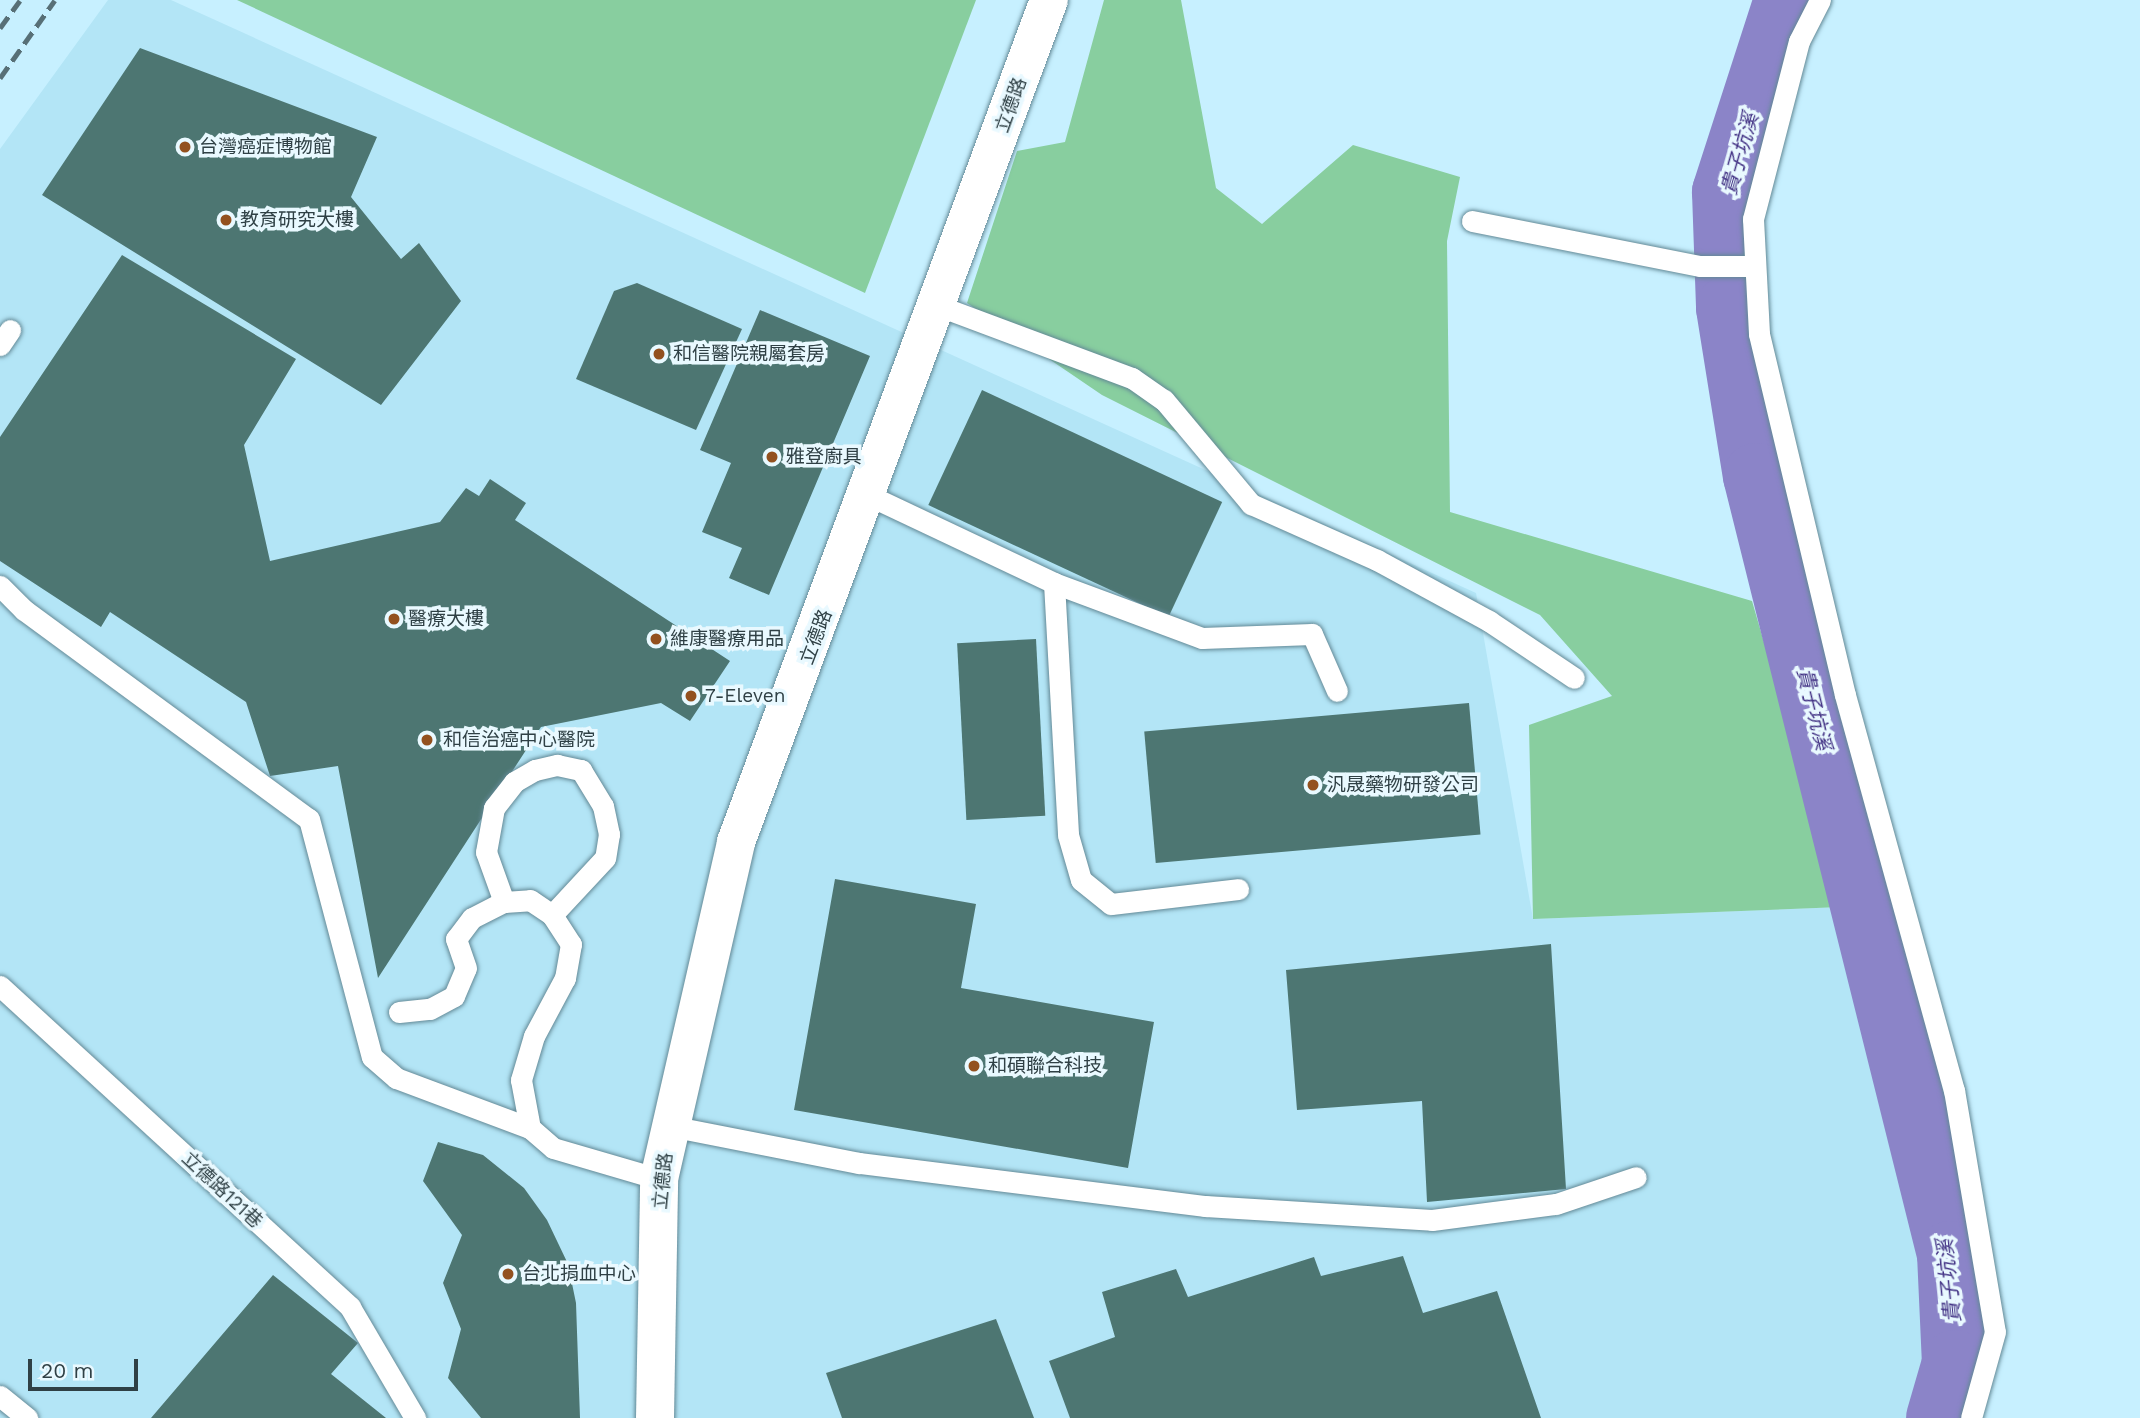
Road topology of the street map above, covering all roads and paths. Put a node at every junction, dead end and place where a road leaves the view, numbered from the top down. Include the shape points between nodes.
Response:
1 (1049, 0) edge
2 (1820, 0) edge
3 (1472, 221) dead end
4 (1755, 266) junction
5 (939, 306) junction
6 (869, 495) junction
7 (1054, 583) junction
8 (0, 586) edge
9 (1574, 678) dead end
10 (1337, 691) dead end
11 (1238, 889) dead end
12 (504, 902) junction
13 (552, 915) junction
14 (0, 986) edge
15 (399, 1012) dead end
16 (670, 1126) junction
17 (530, 1128) junction
18 (1636, 1177) dead end
19 (659, 1179) junction
20 (0, 1395) edge
21 (27, 1418) edge
22 (415, 1418) edge
23 (655, 1418) edge
24 (1971, 1418) edge

1 - 5 street, 立德路
2 - 4 lane via 1799,41 1753,219
3 - 4 lane via 1700,266
4 - 24 lane via 1759,334 1845,695 1954,1090 1994,1332
5 - 6 street, 立德路
5 - 9 lane via 1132,378 1164,400 1251,503 1377,559 1489,621
6 - 7 lane
6 - 16 street, 立德路 via 736,842
7 - 10 lane via 1202,638 1312,634
7 - 11 lane via 1068,835 1081,880 1111,904
8 - 17 lane via 309,819 372,1057 396,1078
12 - 13 lane via 530,901
12 - 13 lane via 486,852 494,808 514,782 535,771 557,765 581,770 603,806 609,834 604,858
12 - 15 lane via 472,918 456,939 466,968 454,996 430,1009
13 - 17 lane via 571,944 565,978 534,1036 521,1080
14 - 22 lane, 立德路121巷 via 349,1307
16 - 18 lane via 873,1165 1205,1206 1432,1220 1556,1204
16 - 19 street, 立德路
17 - 19 lane via 553,1148
19 - 23 street, 立德路
20 - 21 lane

